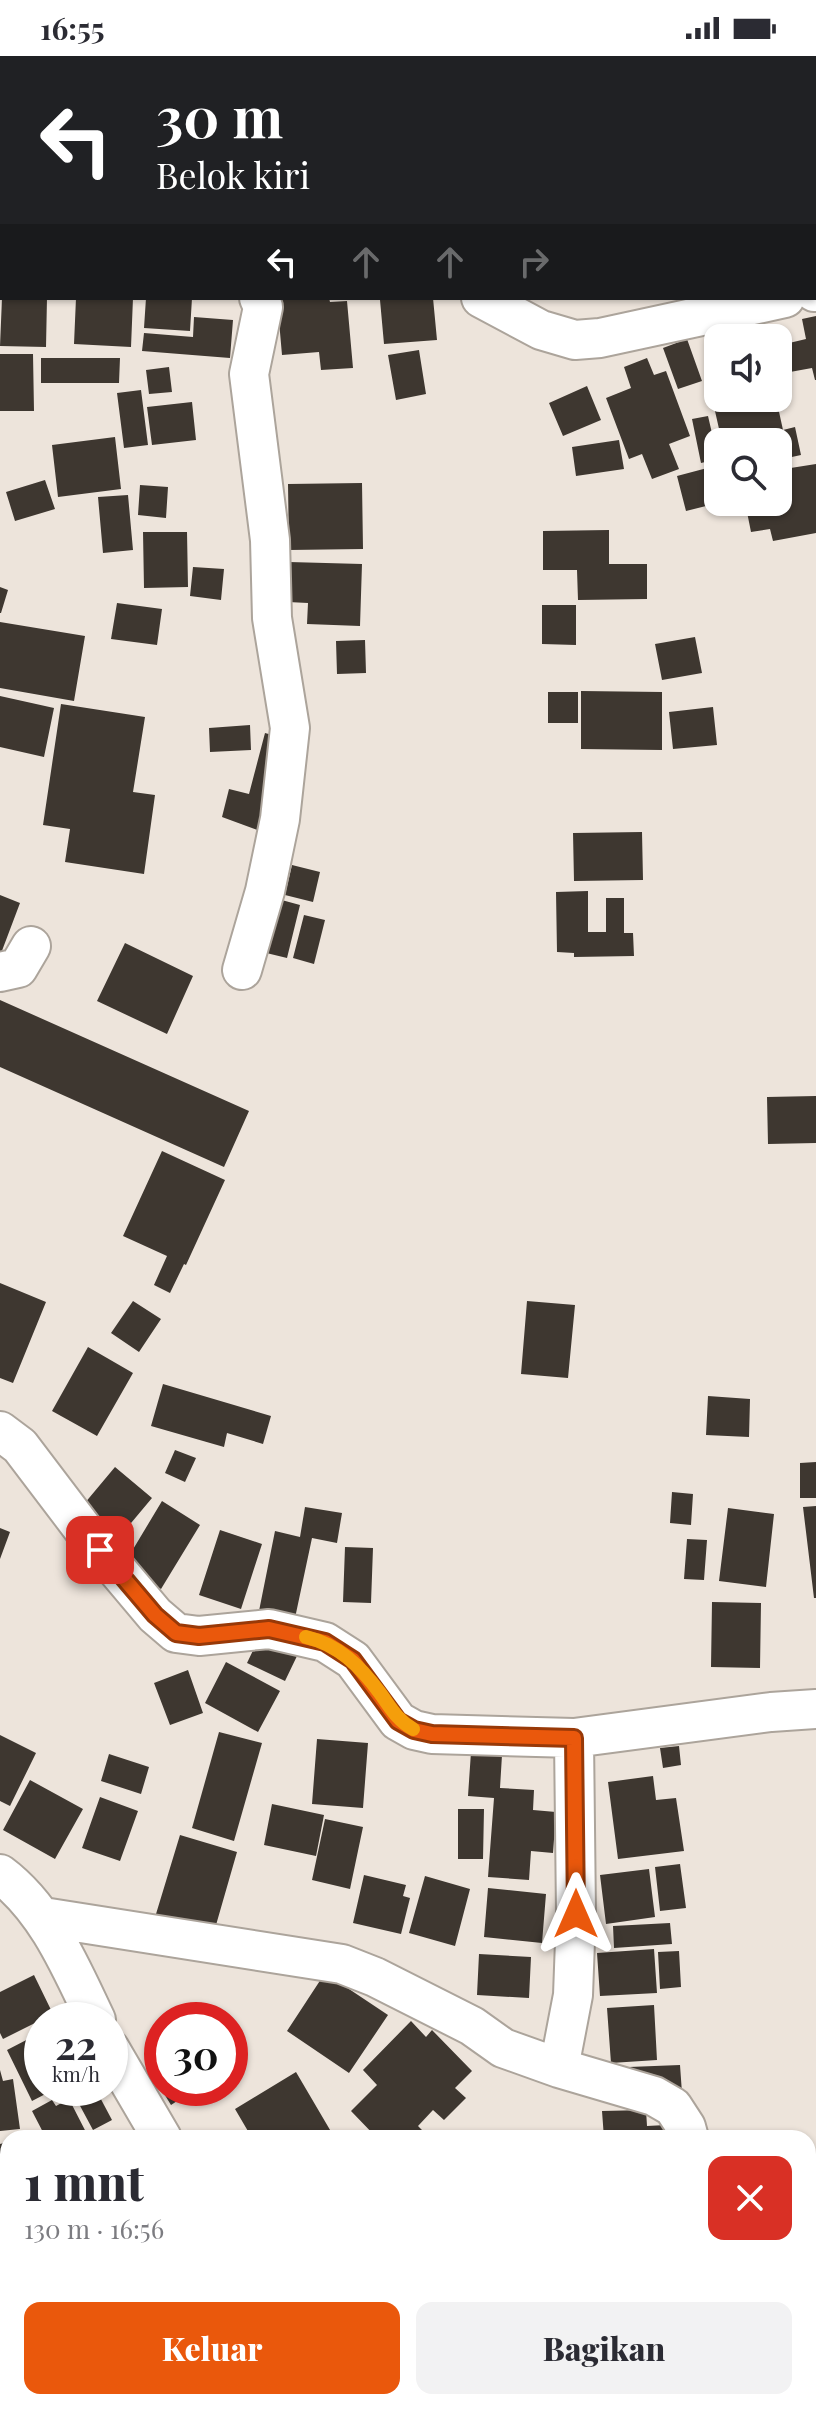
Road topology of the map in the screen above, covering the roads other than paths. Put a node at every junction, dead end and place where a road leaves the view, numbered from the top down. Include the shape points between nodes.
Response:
1 (260, 300) edge
2 (485, 300) edge
3 (776, 300) edge
4 (31, 946) dead end
5 (242, 970) dead end
6 (0, 972) edge
7 (0, 1431) edge
8 (816, 1709) edge
9 (574, 1738) junction
10 (0, 1874) edge
11 (43, 1917) junction
12 (87, 2002) edge
13 (559, 2068) junction
14 (128, 2080) edge
15 (157, 2130) edge
16 (687, 2130) edge

1 - 5 street via 263,307 249,374 270,540 272,618 290,728 280,819
2 - 3 street via 541,330 575,340
4 - 6 street via 18,968
7 - 9 street via 20,1446 86,1533 176,1633 269,1629 325,1642 353,1660 398,1721 414,1730
8 - 9 street
9 - 13 street via 573,1995
10 - 11 street
11 - 12 street
11 - 13 street via 342,1964 472,2026 503,2048
13 - 16 street via 654,2096 673,2107
14 - 15 street

